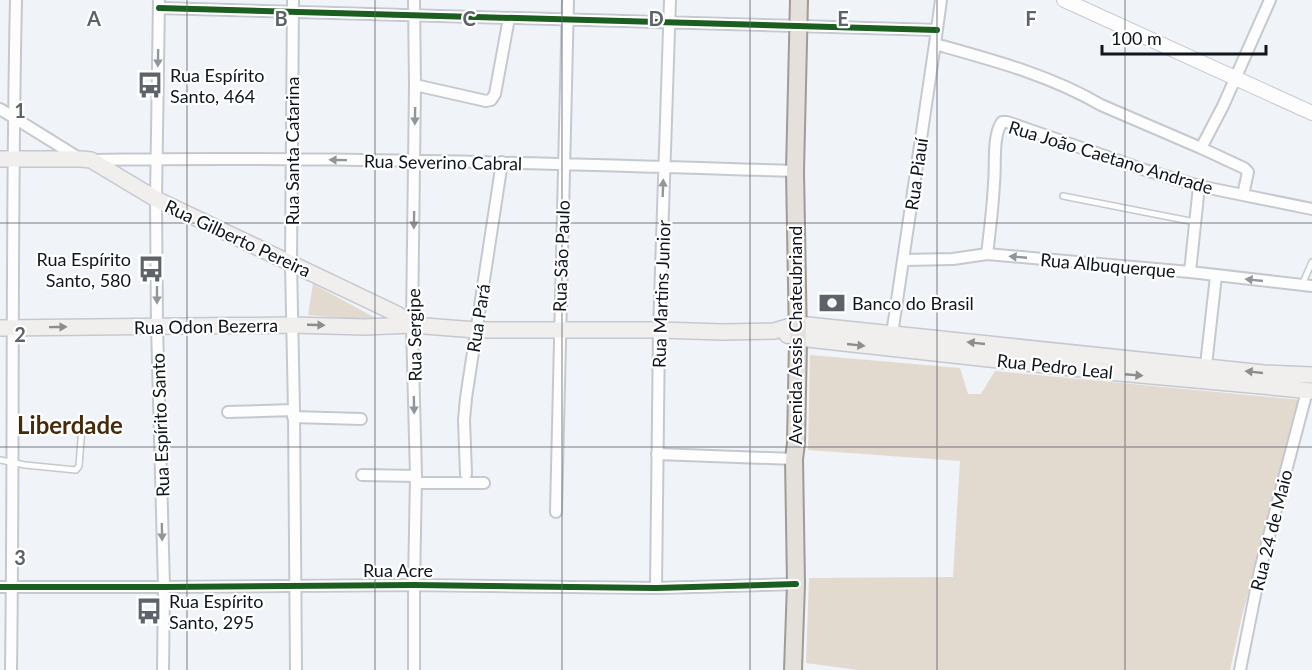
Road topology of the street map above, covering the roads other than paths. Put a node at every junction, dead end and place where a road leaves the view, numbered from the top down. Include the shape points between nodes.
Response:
1 (16, 0) edge
2 (293, 0) edge
3 (414, 0) edge
4 (568, 0) edge
5 (670, 0) edge
6 (799, 0) edge
7 (941, 0) edge
8 (1064, 0) edge
9 (1270, 0) edge
10 (159, 4) edge
11 (293, 12) junction
12 (414, 15) junction
13 (509, 18) junction
14 (568, 20) junction
15 (670, 22) junction
16 (799, 26) junction
17 (937, 30) junction
18 (935, 45) junction
19 (1236, 78) junction
20 (415, 85) junction
21 (0, 110) edge
22 (1312, 113) edge
23 (13, 118) junction
24 (1201, 147) junction
25 (7, 159) edge
26 (157, 159) junction
27 (291, 159) junction
28 (86, 160) junction
29 (414, 161) junction
30 (502, 162) junction
31 (564, 164) junction
32 (664, 167) junction
33 (795, 171) junction
34 (1199, 186) junction
35 (1243, 195) junction
36 (1063, 196) dead end
37 (156, 199) junction
38 (1312, 209) edge
39 (1195, 222) junction
40 (987, 254) junction
41 (904, 260) junction
42 (1312, 262) edge
43 (291, 263) junction
44 (1190, 272) junction
45 (1216, 276) junction
46 (1307, 286) edge
47 (292, 325) junction
48 (412, 325) junction
49 (157, 326) junction
50 (6, 328) edge
51 (476, 330) junction
52 (560, 330) junction
53 (659, 330) junction
54 (798, 331) junction
55 (890, 341) junction
56 (1204, 374) junction
57 (1312, 374) edge
58 (1310, 391) edge
59 (228, 412) dead end
60 (294, 413) junction
61 (361, 419) dead end
62 (82, 426) dead end
63 (657, 454) junction
64 (794, 459) junction
65 (0, 460) edge
66 (13, 462) junction
67 (466, 474) dead end
68 (362, 475) dead end
69 (416, 479) junction
70 (484, 483) dead end
71 (556, 512) dead end
72 (796, 584) junction
73 (414, 585) junction
74 (296, 586) junction
75 (0, 587) edge
76 (12, 587) junction
77 (164, 587) junction
78 (656, 588) junction
79 (11, 670) edge
80 (163, 670) edge
81 (296, 670) edge
82 (414, 670) edge
83 (793, 670) edge
84 (1240, 670) edge

1 - 23 street
2 - 11 street, Rua Santa Catarina
3 - 12 street, Rua Sergipe
4 - 14 street, Rua São Paulo
5 - 15 street, Rua Martins Junior
6 - 16 main road, Avenida Assis Chateubriand
7 - 17 street, Rua Piauí
8 - 19 street
9 - 19 street
10 - 11 street
10 -> 26 street, Rua Espírito Santo
11 - 12 street
11 - 27 street, Rua Santa Catarina
12 - 13 street
12 - 20 street, Rua Sergipe
13 - 14 street
13 - 20 street via 491,100
14 - 15 street
14 - 31 street, Rua São Paulo
15 - 16 street
15 - 32 street, Rua Martins Junior
16 - 17 street
16 - 33 main road, Avenida Assis Chateubriand
17 - 18 street, Rua Piauí
18 - 24 street via 1025,70
18 - 41 street, Rua Piauí
19 - 22 street
19 - 24 street
20 -> 29 street, Rua Sergipe
21 - 23 street, Rua Gilberto Pereira
23 - 25 street
23 - 28 street, Rua Gilberto Pereira
24 - 35 street, Rua João Caetano Andrade via 1248,172
25 - 28 main road
25 - 50 street
26 - 27 street, Rua Severino Cabral
26 - 28 street, Rua Severino Cabral
26 - 37 street, Rua Espírito Santo
29 -> 27 street, Rua Severino Cabral
27 - 43 street, Rua Santa Catarina
28 - 37 main road, Rua Gilberto Pereira
29 - 30 street, Rua Severino Cabral
29 -> 48 street, Rua Sergipe
30 - 31 street, Rua Severino Cabral
30 - 51 street, Rua Pará
31 - 32 street, Rua Severino Cabral
31 - 52 street, Rua São Paulo
32 - 33 street, Rua Severino Cabral
53 -> 32 street, Rua Martins Junior
33 - 54 main road, Avenida Assis Chateubriand
34 - 35 street, Rua João Caetano Andrade
34 - 39 street
34 - 40 street, Rua João Caetano Andrade via 1002,122 995,149
35 - 38 street, Rua João Caetano Andrade
36 - 39 lane
37 - 43 main road, Rua Gilberto Pereira
37 -> 49 street, Rua Espírito Santo
39 - 44 street
40 - 41 street, Rua Albuquerque
44 -> 40 street, Rua Albuquerque
41 - 55 street, Rua Piauí
42 - 46 lane
43 - 47 street, Rua Santa Catarina
43 - 48 main road, Rua Gilberto Pereira
44 - 45 street, Rua Albuquerque
46 -> 45 street, Rua Albuquerque
45 - 56 street
47 -> 48 main road, Rua Odon Bezerra
47 - 49 main road, Rua Odon Bezerra
47 - 60 street, Rua Santa Catarina
48 - 51 main road, Rua Odon Bezerra
48 -> 69 street, Rua Sergipe
50 -> 49 main road, Rua Odon Bezerra
49 -> 77 street, Rua Espírito Santo
50 - 66 street
51 - 52 main road, Rua Odon Bezerra
51 - 67 street, Rua Pará via 464,420
52 - 53 main road, Rua Odon Bezerra
52 - 71 street, Rua São Paulo
53 - 54 main road, Rua Odon Bezerra
53 - 63 street, Rua Martins Junior
54 - 55 main road, Rua Pedro Leal
54 - 64 main road, Avenida Assis Chateubriand
55 - 56 main road, Rua Pedro Leal via 1108,372
57 -> 56 main road, Rua Pedro Leal
56 - 58 main road, Rua Pedro Leal via 1251,385
57 - 58 street
58 - 84 street, Rua 24 de Maio via 1260,570
59 - 60 street
60 - 61 street
60 - 74 street, Rua Santa Catarina
62 - 66 lane via 76,470
63 - 64 street
63 - 78 street, Rua Martins Junior
64 - 72 main road, Avenida Assis Chateubriand
65 - 66 lane
66 - 76 street
68 - 69 street
69 - 70 street
69 - 73 street, Rua Sergipe
72 - 78 street, Rua Acre
72 - 83 main road, Avenida Assis Chateubriand
73 - 74 street, Rua Acre
73 - 78 street, Rua Acre
73 - 82 street, Rua Sergipe
74 - 77 street, Rua Acre
74 - 81 street, Rua Santa Catarina
75 - 76 street, Rua Acre
76 - 77 street, Rua Acre
76 - 79 street
77 - 80 street, Rua Espírito Santo

